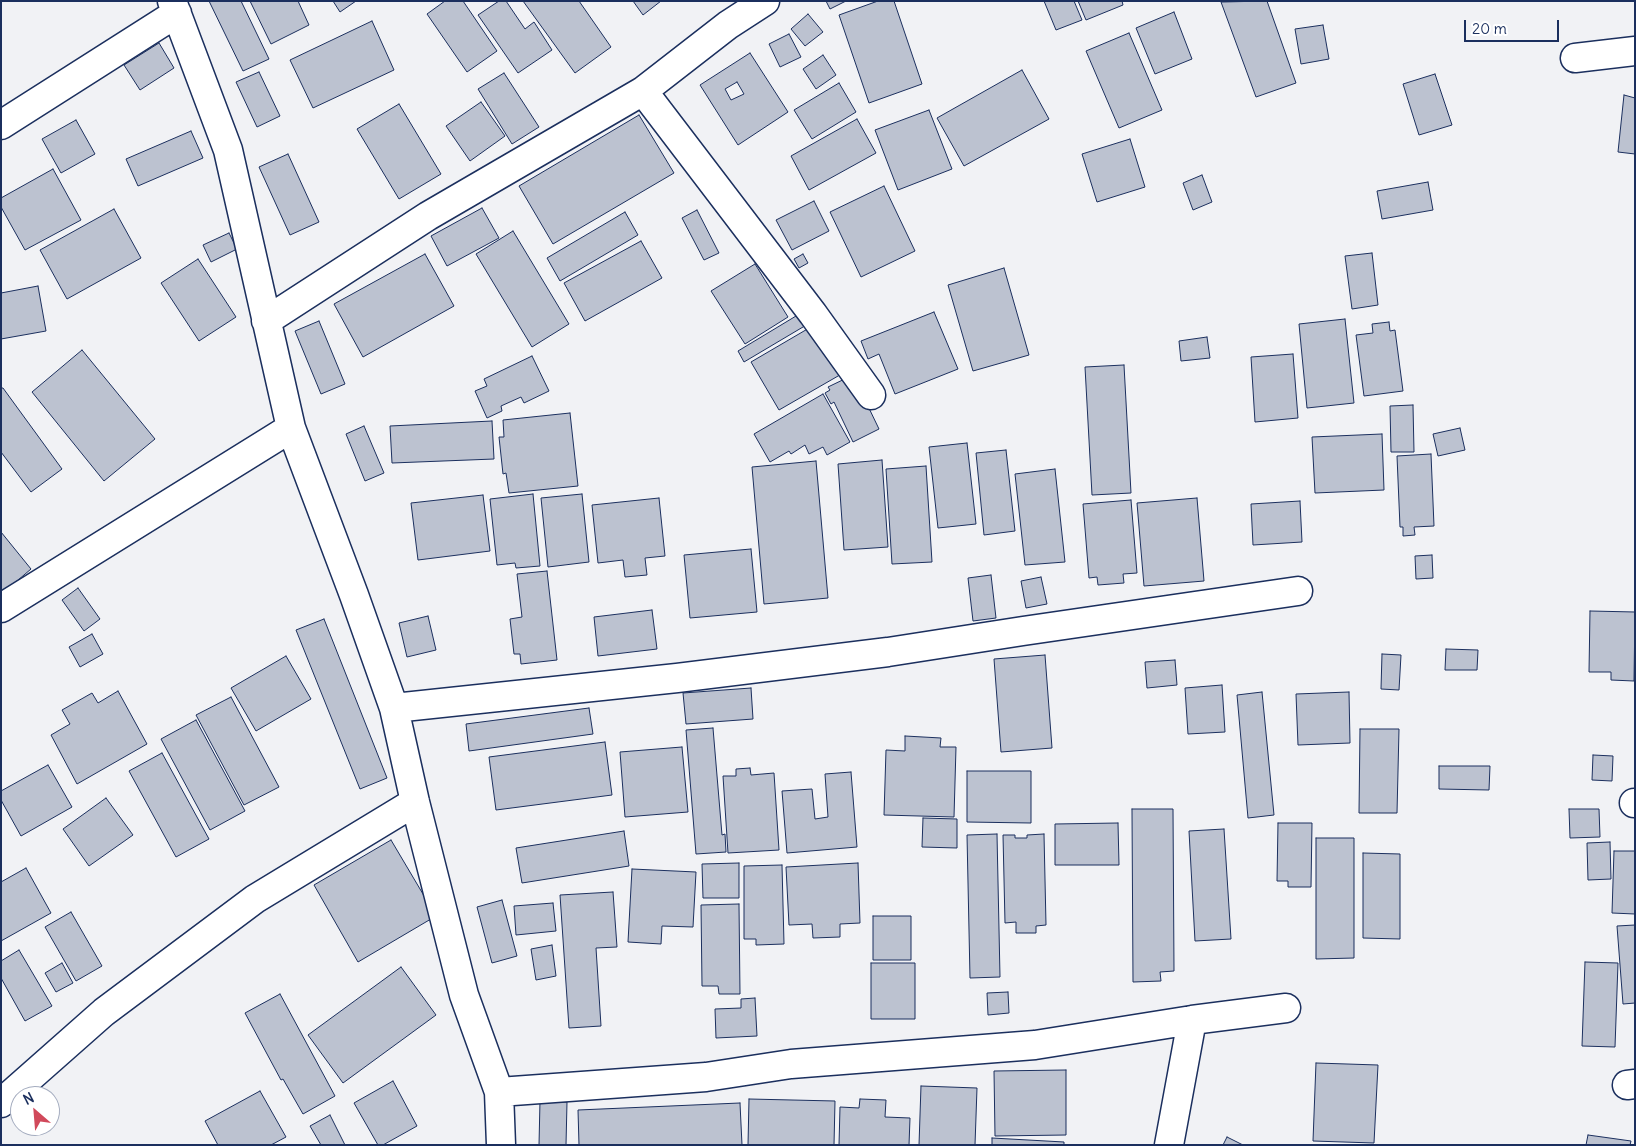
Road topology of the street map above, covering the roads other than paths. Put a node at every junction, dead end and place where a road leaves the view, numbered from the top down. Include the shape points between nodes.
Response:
1 (765, 1) edge
2 (175, 7) edge
3 (1635, 51) edge
4 (1575, 58) dead end
5 (643, 90) junction
6 (1, 125) edge
7 (266, 321) junction
8 (871, 395) dead end
9 (291, 428) junction
10 (1298, 591) dead end
11 (1, 608) edge
12 (394, 708) junction
13 (415, 802) junction
14 (1286, 1008) dead end
15 (1192, 1020) junction
16 (499, 1092) junction
17 (1, 1103) edge
18 (501, 1145) edge
19 (1169, 1145) edge

1 - 5 street
2 - 6 street
2 - 7 street via 228,150
3 - 4 street
5 - 7 street via 428,216
5 - 8 street
7 - 9 street
9 - 11 street
9 - 12 street
10 - 12 street via 888,652
12 - 13 street
13 - 16 street via 464,995
13 - 17 street via 254,900 104,1012
14 - 15 street
15 - 16 street via 1034,1045 791,1064 706,1077
15 - 19 street
16 - 18 street

